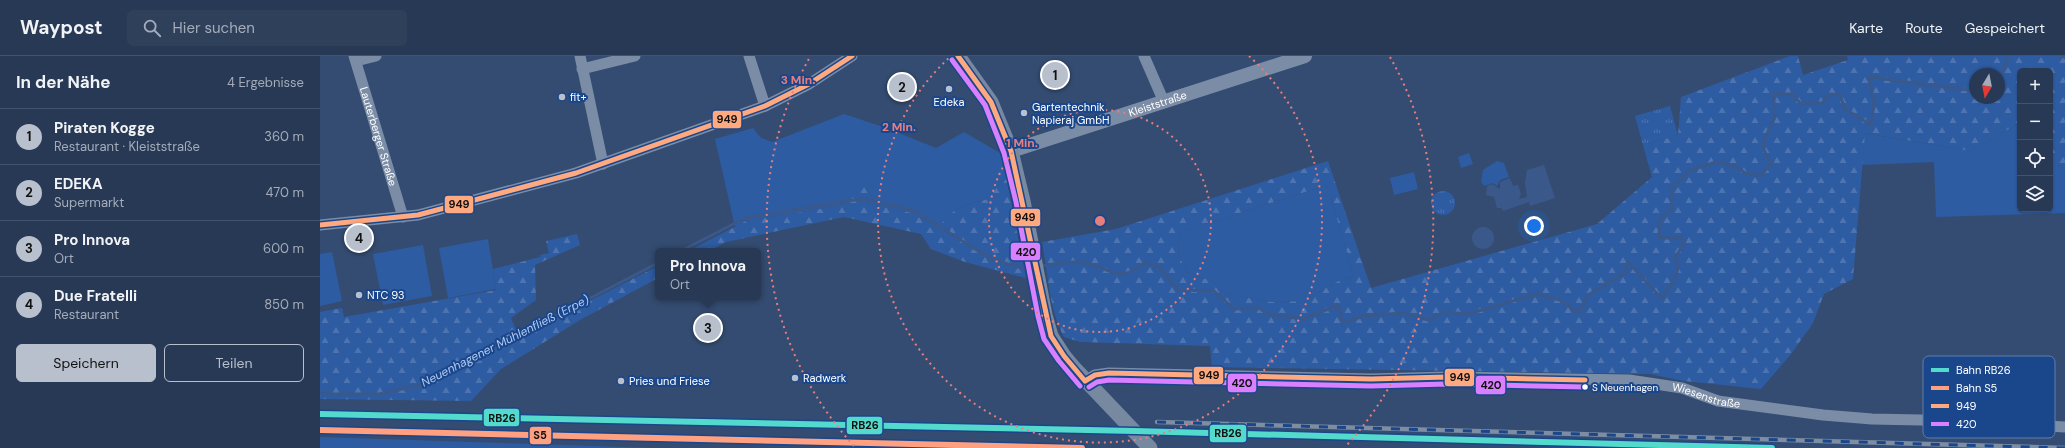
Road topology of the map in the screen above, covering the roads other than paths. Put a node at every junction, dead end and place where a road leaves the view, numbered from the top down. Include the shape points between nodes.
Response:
1 (376, 56) edge
2 (580, 56) edge
3 (635, 56) edge
4 (748, 56) edge
5 (852, 56) edge
6 (958, 56) edge
7 (1144, 56) edge
8 (1305, 56) edge
9 (355, 59) edge
10 (582, 69) junction
11 (1164, 102) junction
12 (765, 106) junction
13 (1011, 152) junction
14 (603, 164) junction
15 (403, 218) junction
16 (320, 225) edge
17 (1085, 381) junction
18 (1923, 420) edge
19 (2055, 426) edge
20 (2065, 427) edge
21 (1150, 448) edge

1 - 9 street
2 - 10 street
3 - 10 street
4 - 12 street
5 - 12 street via 809,84
6 - 13 main road via 991,102
7 - 11 street
8 - 11 street, Kleiststraße
9 - 15 street, Lauterberger Straße
10 - 14 street
11 - 13 street, Kleiststraße
12 - 14 street
13 - 17 main road via 1051,336
14 - 15 street via 514,191
15 - 16 street
17 - 18 street, Wiesenstraße via 1095,375 1110,373 1371,379 1447,377 1629,380 1682,388 1718,401 1823,415
17 - 21 main road
19 - 20 street, Wiesenstraße

